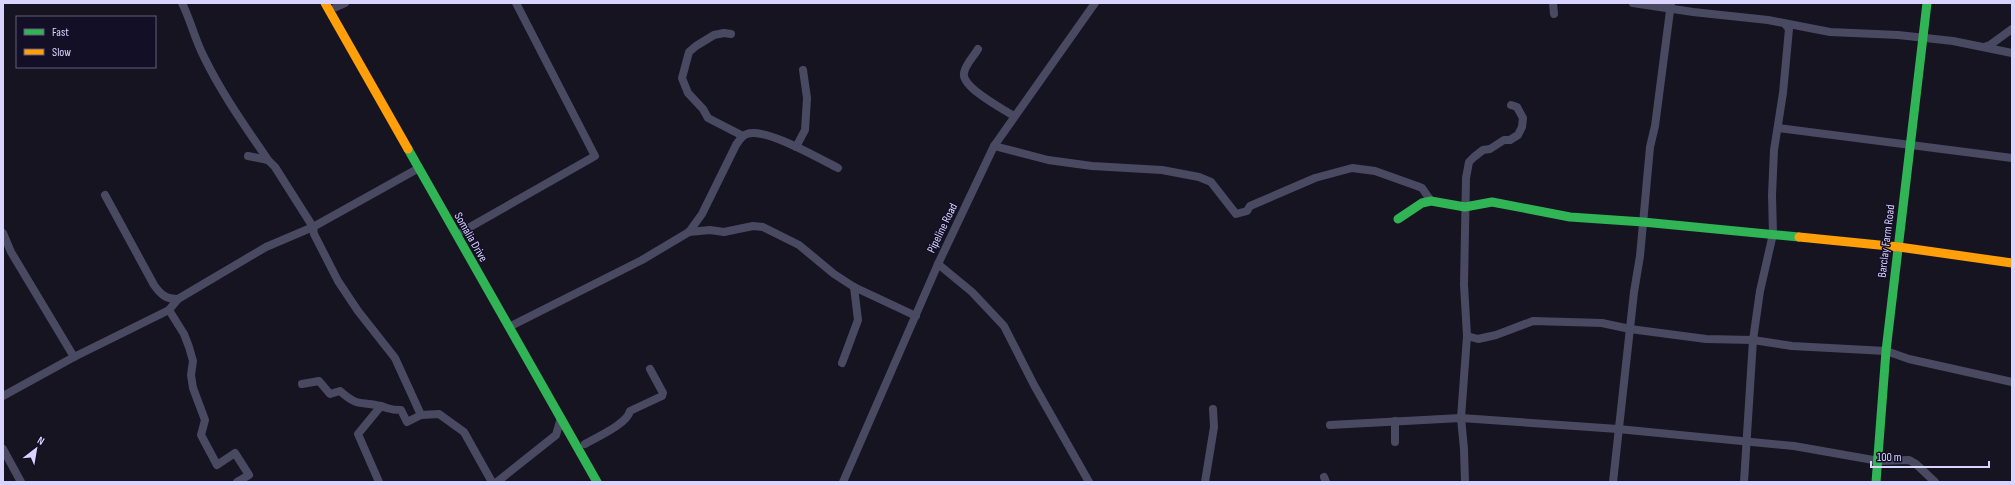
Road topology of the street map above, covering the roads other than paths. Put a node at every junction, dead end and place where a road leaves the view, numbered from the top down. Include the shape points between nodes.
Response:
1 (182, 3) edge
2 (325, 3) edge
3 (516, 3) edge
4 (1094, 3) edge
5 (1553, 3) edge
6 (1633, 3) edge
7 (1927, 3) edge
8 (339, 4) edge
9 (1671, 6) edge
10 (1554, 14) dead end
11 (1785, 24) junction
12 (2012, 30) edge
13 (731, 34) dead end
14 (1922, 39) junction
15 (1983, 47) junction
16 (978, 49) dead end
17 (2012, 53) edge
18 (803, 70) dead end
19 (1511, 105) dead end
20 (1014, 116) junction
21 (1778, 128) junction
22 (743, 136) junction
23 (1909, 144) junction
24 (994, 146) junction
25 (796, 147) junction
26 (248, 156) dead end
27 (2012, 158) edge
28 (268, 160) junction
29 (419, 168) junction
30 (838, 168) dead end
31 (105, 194) dead end
32 (1431, 201) junction
33 (1465, 206) junction
34 (1398, 219) dead end
35 (1643, 222) junction
36 (313, 227) junction
37 (463, 231) junction
38 (689, 232) junction
39 (3, 233) edge
40 (1774, 234) junction
41 (1899, 247) junction
42 (2012, 262) edge
43 (938, 264) junction
44 (854, 287) junction
45 (178, 299) junction
46 (169, 310) junction
47 (916, 316) junction
48 (513, 325) junction
49 (1630, 329) junction
50 (1467, 336) junction
51 (1753, 340) junction
52 (1886, 351) junction
53 (74, 357) junction
54 (842, 363) dead end
55 (541, 364) dead end
56 (650, 369) dead end
57 (549, 378) dead end
58 (2012, 382) edge
59 (302, 384) dead end
60 (3, 396) edge
61 (380, 406) junction
62 (1213, 409) dead end
63 (421, 414) junction
64 (562, 417) junction
65 (1461, 418) junction
66 (1395, 421) junction
67 (1330, 425) dead end
68 (1618, 429) junction
69 (1395, 442) dead end
70 (1746, 442) junction
71 (585, 444) junction
72 (3, 449) edge
73 (1879, 461) junction
74 (21, 482) edge
75 (237, 482) edge
76 (379, 482) edge
77 (492, 482) edge
78 (497, 482) edge
79 (597, 482) edge
80 (606, 482) edge
81 (843, 482) edge
82 (1089, 482) edge
83 (1205, 482) edge
84 (1464, 482) edge
85 (1613, 482) edge
86 (1744, 482) edge
87 (1876, 482) edge
88 (1935, 482) edge

1 - 28 street via 203,56 226,98
2 - 29 street, Somalia Drive
3 - 37 street via 595,156
4 - 20 street, Pipeline Road
5 - 10 street
6 - 9 street
7 - 14 street, Barclay Farm Road
8 - 37 street, Somalia Drive
9 - 11 street via 1693,12
9 - 35 street via 1650,147
11 - 14 street via 1830,32 1898,35
11 - 21 street via 1789,29
12 - 15 street
13 - 22 street via 714,35 689,52 682,78 688,93 708,118
14 - 15 street via 1953,41
14 - 23 street, Barclay Farm Road
15 - 17 street
16 - 20 street via 964,72 964,77 969,86
18 - 25 street via 807,98 805,130
19 - 33 street via 1517,107 1523,118 1522,127 1518,135 1483,150 1469,162
20 - 24 street, Pipeline Road
21 - 23 street
21 - 40 street via 1774,150 1772,195
22 - 25 street via 748,133 763,134
22 - 38 street via 736,145 702,214
23 - 27 street
23 - 41 street, Barclay Farm Road
24 - 32 street via 1048,160 1092,166 1162,170 1199,177 1211,182 1236,214 1315,178 1352,168 1375,171 1422,188
24 - 43 street, Pipeline Road
25 - 30 street
26 - 28 street
28 - 36 street
29 - 36 street
29 - 48 street, Somalia Drive
31 - 45 street via 154,285 165,297
32 - 33 street
32 - 34 street via 1422,203
33 - 35 street via 1492,202 1570,217
33 - 50 street via 1464,286
35 - 40 street
35 - 49 street
36 - 45 street via 266,247
36 - 63 street via 314,234 338,281 395,358
37 - 48 street, Somalia Drive
38 - 44 street via 724,232 753,226 763,227 798,245
38 - 48 street via 642,260
39 - 53 street via 11,252
40 - 41 street
40 - 51 street via 1760,291
41 - 42 street
41 - 52 street, Barclay Farm Road
43 - 47 street, Pipeline Road
43 - 82 street via 972,292 1004,326
44 - 47 street
44 - 54 street via 858,320
45 - 46 street
46 - 53 street
46 - 75 street via 178,323 193,361 193,388 206,420 201,434 203,441 217,465 235,452 249,475
47 - 81 street, Pipeline Road
48 - 55 street, Somalia Drive
48 - 64 street, Somalia Drive
49 - 50 street via 1602,323 1547,320 1522,324 1510,331 1478,339
49 - 51 street via 1706,338
49 - 68 street
50 - 65 street
51 - 52 street via 1792,346
51 - 70 street
52 - 58 street via 1917,361
52 - 73 street, Barclay Farm Road
53 - 60 street
56 - 71 street via 663,393 662,396 630,411 629,416 622,422
57 - 71 street
59 - 61 street via 319,381 330,394 340,391 350,400
61 - 63 street via 389,410 401,410 407,422
61 - 76 street via 358,434
62 - 83 street via 1214,427
63 - 77 street via 439,414 464,432
64 - 78 street via 556,435
64 - 79 street, Somalia Drive
65 - 66 street
65 - 68 street
65 - 84 street
66 - 67 street
66 - 69 street
68 - 70 street
68 - 85 street
70 - 73 street via 1794,446
70 - 86 street
71 - 80 street
72 - 74 street
73 - 87 street, Barclay Farm Road
73 - 88 street via 1909,460

